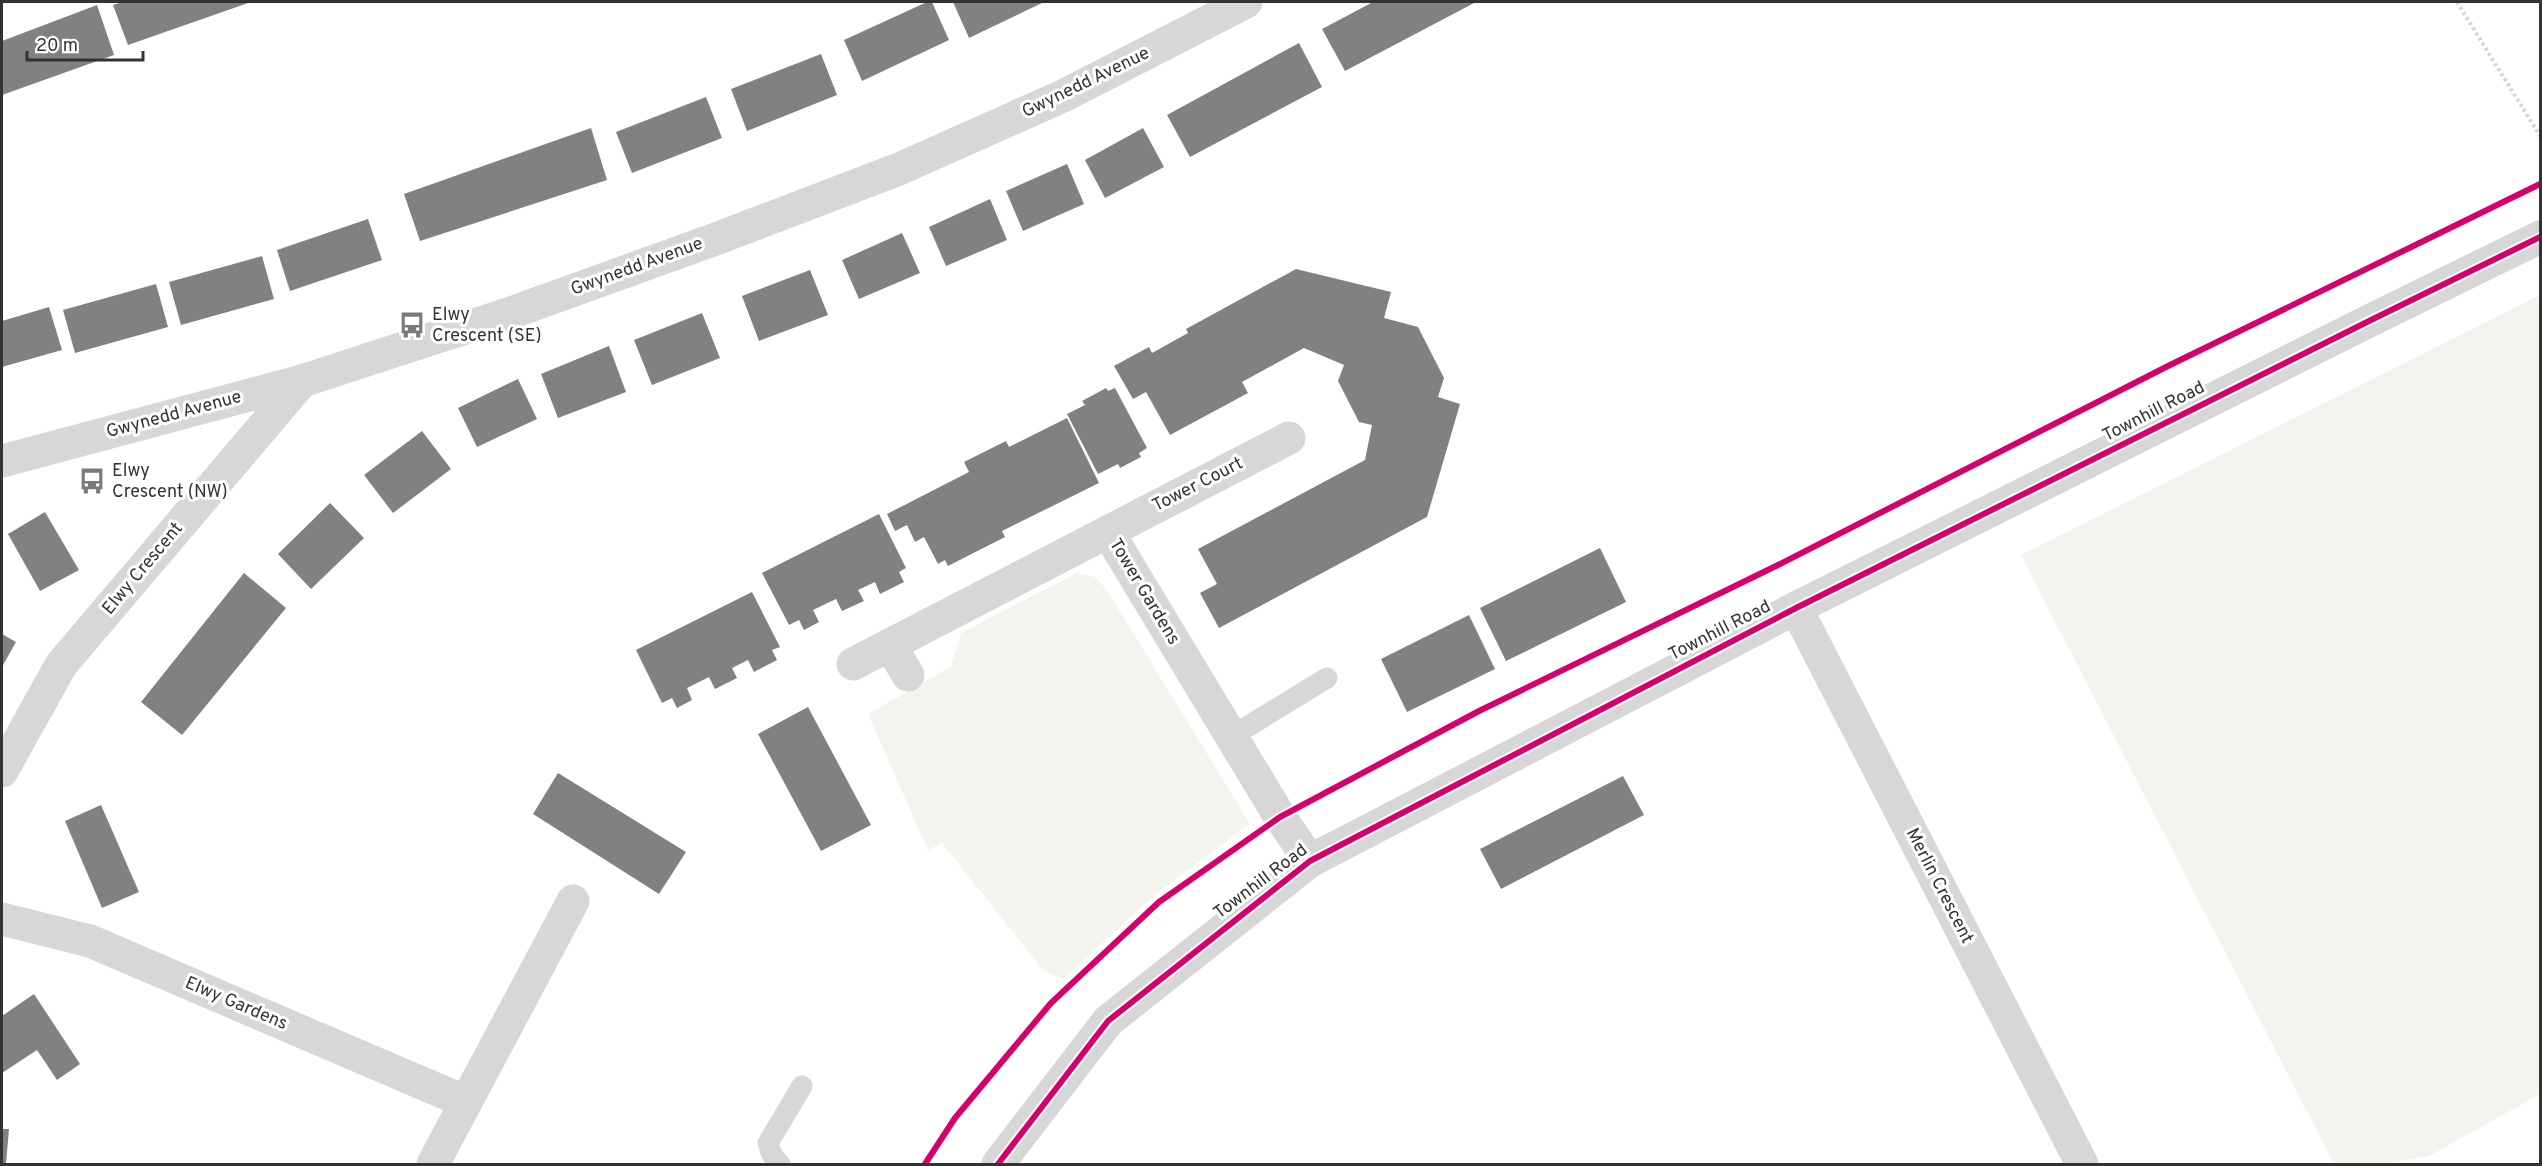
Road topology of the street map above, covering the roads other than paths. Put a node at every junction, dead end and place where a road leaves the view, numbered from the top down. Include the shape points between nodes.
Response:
1 (1246, 2) edge
2 (2541, 237) edge
3 (302, 381) junction
4 (1289, 438) dead end
5 (2, 461) edge
6 (1108, 532) junction
7 (1796, 608) junction
8 (890, 645) junction
9 (853, 664) dead end
10 (908, 675) dead end
11 (1328, 678) dead end
12 (1232, 736) junction
13 (2, 771) edge
14 (1310, 861) junction
15 (573, 901) dead end
16 (2, 919) edge
17 (802, 1086) dead end
18 (466, 1102) junction
19 (433, 1164) edge
20 (780, 1164) edge
21 (998, 1164) edge
22 (2082, 1164) edge

1 - 3 street, Gwynedd Avenue via 1063,96 899,169 505,315
2 - 7 street, Townhill Road
3 - 5 street, Gwynedd Avenue
3 - 13 street, Elwy Crescent via 61,665
4 - 6 street, Tower Court
6 - 8 street, Tower Gardens
6 - 12 street, Tower Gardens
7 - 14 street, Townhill Road
7 - 22 street, Merlin Crescent
8 - 9 street, Tower Gardens
8 - 10 street
11 - 12 lane
12 - 14 street, Tower Gardens
14 - 21 street, Townhill Road via 1108,1020
15 - 18 street
16 - 18 street, Elwy Gardens via 90,941
17 - 20 lane via 768,1143
18 - 19 street

